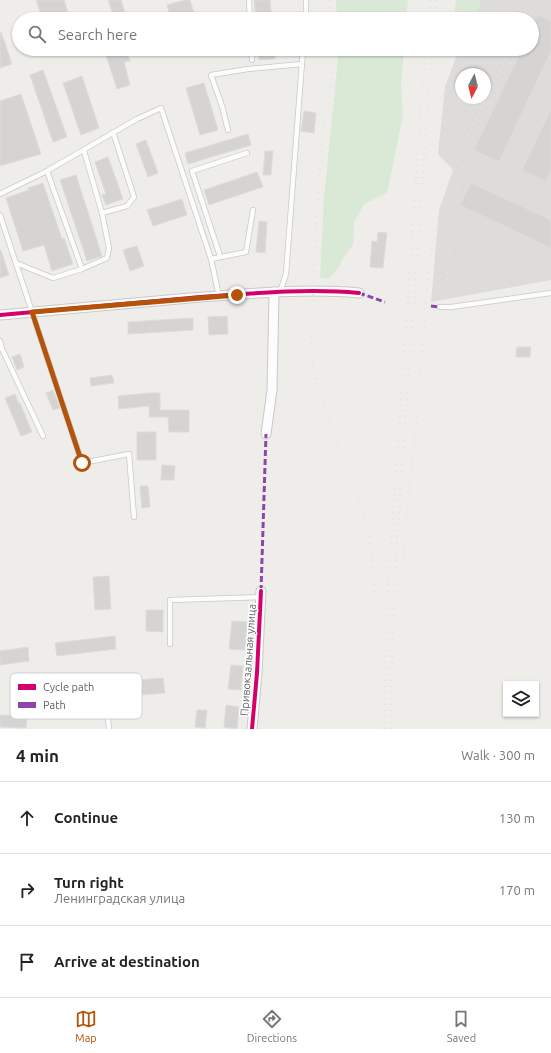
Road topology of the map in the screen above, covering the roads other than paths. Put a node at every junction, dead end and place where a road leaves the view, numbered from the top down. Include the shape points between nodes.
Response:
1 (249, 0) edge
2 (306, 0) edge
3 (250, 12) edge
4 (306, 12) edge
5 (252, 56) edge
6 (303, 56) edge
7 (252, 60) dead end
8 (302, 64) junction
9 (228, 130) dead end
10 (113, 132) junction
11 (84, 150) junction
12 (247, 153) dead end
13 (47, 171) junction
14 (0, 194) edge
15 (253, 210) dead end
16 (102, 213) junction
17 (0, 215) edge
18 (220, 256) junction
19 (211, 259) junction
20 (16, 263) junction
21 (82, 269) junction
22 (277, 292) junction
23 (359, 293) dead end
24 (551, 293) edge
25 (219, 296) junction
26 (440, 307) dead end
27 (32, 312) junction
28 (0, 315) edge
29 (0, 341) edge
30 (266, 434) dead end
31 (44, 436) dead end
32 (134, 517) dead end
33 (261, 594) joint
34 (170, 644) dead end
35 (108, 719) edge
36 (109, 729) edge
37 (252, 729) edge

1 - 3 lane
2 - 4 lane
5 - 7 lane
6 - 8 lane
8 - 9 lane via 211,75
8 - 22 lane via 286,274
10 - 11 lane
10 - 16 lane via 134,197 127,206
10 - 19 lane via 161,108
11 - 13 lane
11 - 16 lane
12 - 18 lane via 192,171
13 - 14 lane
13 - 21 lane
15 - 18 lane via 246,252
16 - 21 lane via 110,248 107,258
17 - 20 lane
18 - 19 lane
19 - 25 lane
20 - 21 lane via 53,278
20 - 27 lane
22 - 23 street via 330,290
22 - 25 street
22 - 30 street via 272,390
24 - 26 lane
25 - 27 street
27 - 28 street
27 - 32 lane via 82,463 129,454
29 - 31 lane
33 - 34 lane via 170,600
33 - 37 street, Привокзальная улица via 258,673
35 - 36 lane

